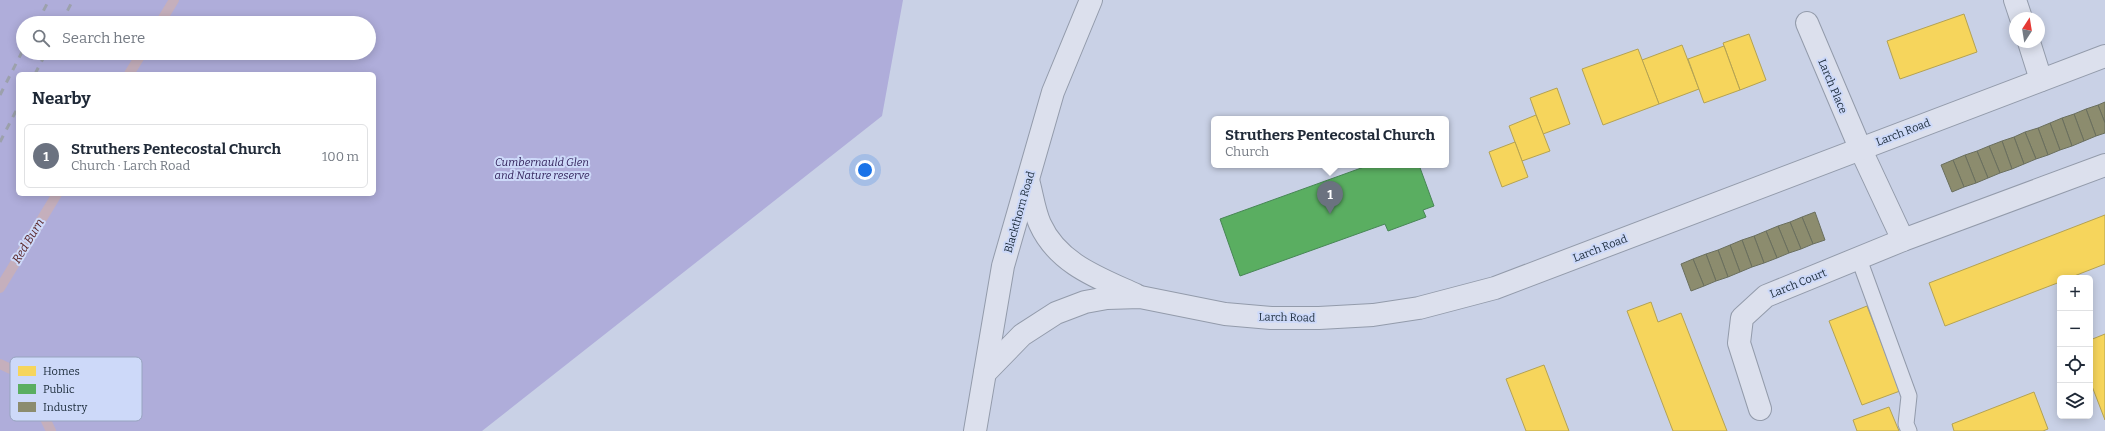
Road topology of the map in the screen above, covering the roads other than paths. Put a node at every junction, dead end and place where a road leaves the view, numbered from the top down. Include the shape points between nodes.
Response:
1 (1091, 0) edge
2 (2015, 0) edge
3 (2019, 12) edge
4 (1807, 23) dead end
5 (2031, 48) edge
6 (2105, 56) edge
7 (2041, 80) junction
8 (1860, 148) junction
9 (2105, 164) edge
10 (1028, 180) junction
11 (1903, 240) junction
12 (1859, 259) junction
13 (1140, 297) junction
14 (985, 373) junction
15 (1760, 409) dead end
16 (975, 431) edge
17 (1909, 431) edge

1 - 10 street, Blackthorn Road via 1053,92
2 - 3 street
4 - 8 street, Larch Place
5 - 7 street
6 - 7 street, Larch Road
7 - 8 street, Larch Road
8 - 11 street
8 - 13 street, Larch Road via 1495,288 1419,308 1373,315 1271,318 1225,314
9 - 11 street, Larch Court
10 - 13 street, Larch Road via 1039,223 1059,253 1080,269
10 - 14 street, Blackthorn Road via 1003,266
11 - 12 street, Larch Court
12 - 15 street, Larch Court via 1766,296 1742,318 1739,343
12 - 17 lane via 1908,396 1906,424
13 - 14 street, Larch Road via 1085,302 1056,313 1022,335
14 - 16 street, Blackthorn Road

